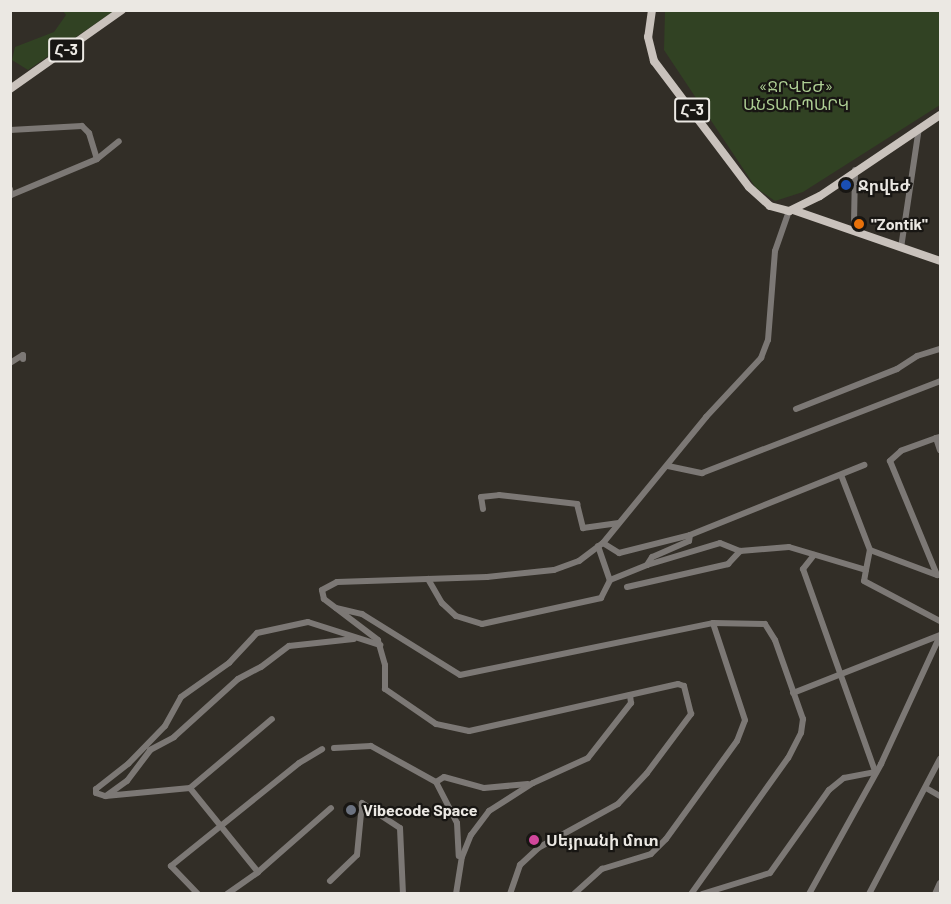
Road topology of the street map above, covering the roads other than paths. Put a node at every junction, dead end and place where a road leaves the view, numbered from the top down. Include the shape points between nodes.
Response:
1 (122, 10) edge
2 (652, 10) edge
3 (10, 89) edge
4 (940, 115) edge
5 (919, 127) junction
6 (10, 130) edge
7 (118, 141) dead end
8 (97, 159) junction
9 (855, 170) junction
10 (10, 189) edge
11 (820, 196) junction
12 (791, 210) junction
13 (813, 216) junction
14 (854, 223) dead end
15 (902, 248) junction
16 (940, 261) edge
17 (940, 349) edge
18 (23, 359) dead end
19 (10, 363) edge
20 (940, 381) edge
21 (796, 410) dead end
22 (938, 438) edge
23 (940, 450) edge
24 (864, 465) dead end
25 (668, 466) junction
26 (841, 475) junction
27 (483, 509) dead end
28 (619, 522) junction
29 (690, 535) junction
30 (601, 544) junction
31 (870, 550) junction
32 (740, 551) junction
33 (814, 555) junction
34 (647, 565) junction
35 (866, 570) junction
36 (939, 575) edge
37 (428, 579) junction
38 (610, 580) junction
39 (627, 587) dead end
40 (336, 608) junction
41 (940, 621) edge
42 (712, 622) junction
43 (940, 635) edge
44 (358, 638) junction
45 (380, 645) junction
46 (842, 672) junction
47 (793, 693) junction
48 (630, 695) junction
49 (272, 719) dead end
50 (334, 748) dead end
51 (322, 749) dead end
52 (940, 759) edge
53 (874, 771) junction
54 (436, 782) junction
55 (533, 783) junction
56 (190, 788) junction
57 (926, 788) junction
58 (105, 796) junction
59 (940, 796) edge
60 (330, 808) dead end
61 (223, 827) junction
62 (459, 856) dead end
63 (258, 872) junction
64 (330, 881) dead end
65 (940, 883) edge
66 (198, 894) edge
67 (227, 894) edge
68 (402, 894) edge
69 (456, 894) edge
70 (510, 894) edge
71 (574, 894) edge
72 (691, 894) edge
73 (702, 894) edge
74 (809, 894) edge
75 (869, 894) edge
76 (935, 894) edge

1 - 3 main road, Հ-3
2 - 12 main road, Հ-3 via 648,38 654,61 760,200
4 - 5 main road
5 - 9 main road
5 - 15 street
6 - 8 street via 82,126 89,133
7 - 8 street
8 - 10 street via 12,195
9 - 11 main road
9 - 14 street
11 - 12 main road
11 - 13 main road via 814,202
12 - 13 main road
12 - 25 street via 775,251 765,349
13 - 15 main road
15 - 16 main road
17 - 21 street
18 - 19 street via 23,355
20 - 25 street via 702,473
22 - 23 street
22 - 36 street via 901,451 890,461
24 - 26 street
25 - 28 street
26 - 29 street
26 - 31 street
27 - 28 street via 481,497 499,495 577,504 583,528
28 - 30 street
29 - 30 street via 620,553
29 - 34 street via 689,541 652,557
30 - 37 street via 579,561 554,570
30 - 38 street
31 - 35 street
31 - 36 street
32 - 33 street via 789,547
32 - 34 street via 720,543
32 - 39 street via 728,564
33 - 35 street
33 - 46 street via 803,568
34 - 38 street
35 - 41 street via 864,581
37 - 38 street via 441,603 456,616 482,624 601,598
37 - 40 street via 327,585 322,594
40 - 42 street via 362,614 460,675
40 - 45 street via 373,633
42 - 47 street via 765,624
42 - 71 street via 745,720 737,741 651,854 602,869
43 - 46 street
43 - 53 street
44 - 45 street
44 - 58 street via 289,646 238,679 174,737 150,750 127,781
44 - 58 street via 308,622 257,633 229,663 182,697 165,726 128,764 96,789 96,794
45 - 48 street via 385,689 436,724 469,731
46 - 47 street
46 - 53 street
47 - 72 street via 802,719 797,745
48 - 55 street via 631,703 588,758
48 - 70 street via 684,686 691,714 618,804 538,848 520,865
49 - 56 street
50 - 54 street via 371,746
51 - 61 street via 299,763
52 - 57 street
53 - 73 street via 844,778 829,790 770,873
53 - 74 street
54 - 55 street via 444,777 484,788
54 - 62 street via 457,823
55 - 69 street via 489,811 471,835 462,856
56 - 58 street
56 - 61 street
57 - 59 street
57 - 75 street
60 - 63 street
61 - 63 street
61 - 66 street via 171,866
63 - 67 street
64 - 68 street via 357,855 362,803 400,828
65 - 76 street

